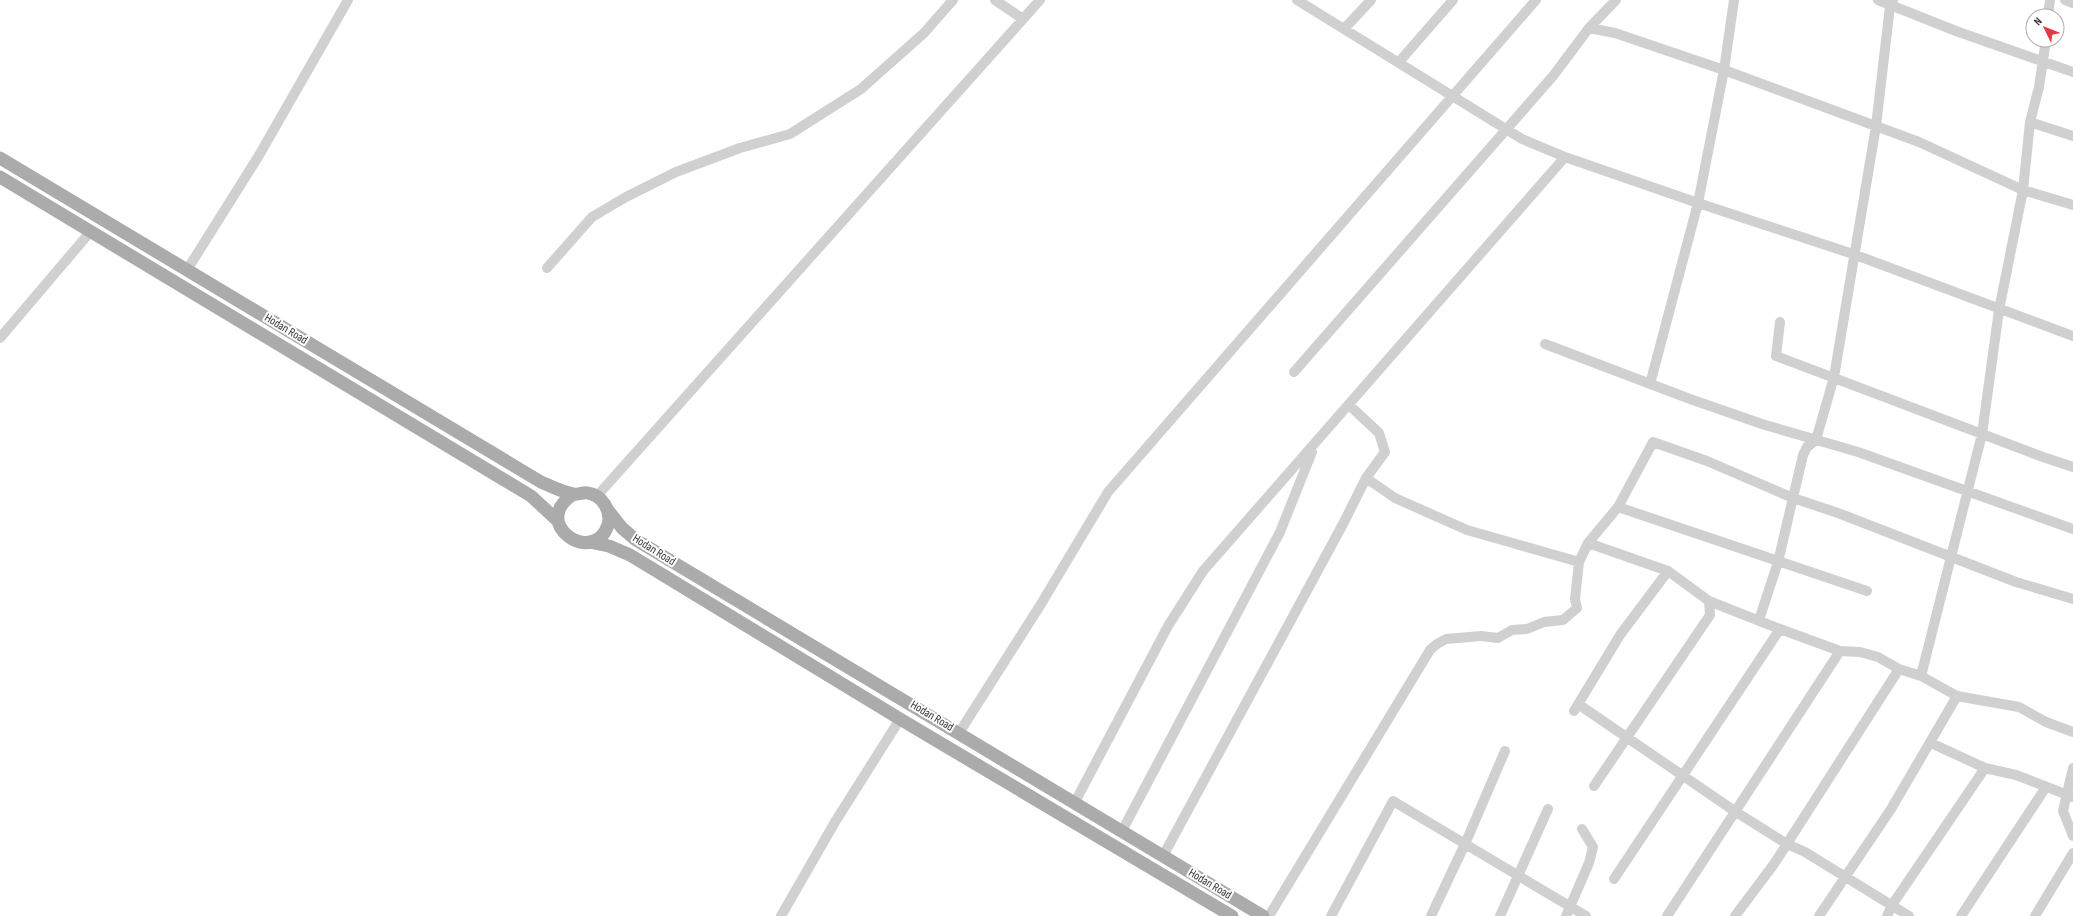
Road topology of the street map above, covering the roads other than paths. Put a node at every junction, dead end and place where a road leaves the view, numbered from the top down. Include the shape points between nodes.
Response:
1 (348, 0) edge
2 (953, 0) edge
3 (995, 0) edge
4 (1040, 0) edge
5 (1297, 0) edge
6 (1371, 0) edge
7 (1453, 0) edge
8 (1536, 0) edge
9 (1616, 0) edge
10 (1734, 0) edge
11 (1878, 0) edge
12 (2065, 0) edge
13 (1892, 3) edge
14 (2073, 3) edge
15 (1023, 19) junction
16 (1588, 28) junction
17 (1344, 29) junction
18 (2045, 48) edge
19 (1399, 62) junction
20 (2043, 62) junction
21 (1724, 70) junction
22 (2073, 72) edge
23 (1452, 96) junction
24 (2030, 122) junction
25 (1876, 126) junction
26 (1506, 129) junction
27 (2073, 136) edge
28 (1565, 157) junction
29 (0, 158) edge
30 (0, 177) edge
31 (2023, 190) junction
32 (1698, 203) junction
33 (2073, 205) edge
34 (91, 231) junction
35 (1853, 254) junction
36 (547, 268) dead end
37 (187, 270) junction
38 (1999, 310) junction
39 (1780, 322) dead end
40 (2073, 336) edge
41 (0, 338) edge
42 (1545, 344) dead end
43 (1294, 372) dead end
44 (1834, 377) junction
45 (1650, 384) junction
46 (1349, 405) junction
47 (1982, 434) junction
48 (1816, 440) junction
49 (1314, 445) junction
50 (2073, 466) edge
51 (1366, 478) junction
52 (1969, 492) junction
53 (574, 494) junction
54 (598, 496) junction
55 (1793, 498) junction
56 (1618, 506) junction
57 (607, 509) junction
58 (558, 521) junction
59 (2073, 529) edge
60 (590, 542) junction
61 (1588, 543) junction
62 (1952, 558) junction
63 (1579, 562) junction
64 (1778, 562) junction
65 (1668, 571) junction
66 (1867, 591) dead end
67 (2073, 599) edge
68 (1709, 601) junction
69 (1759, 620) junction
70 (1780, 629) junction
71 (1840, 651) junction
72 (1899, 669) junction
73 (1921, 676) junction
74 (1957, 696) junction
75 (900, 719) junction
76 (2073, 732) edge
77 (959, 733) junction
78 (1626, 736) junction
79 (1931, 743) junction
80 (1505, 751) dead end
81 (1985, 768) junction
82 (2073, 768) edge
83 (1683, 777) junction
84 (1594, 786) dead end
85 (2046, 787) junction
86 (2070, 796) edge
87 (1074, 802) junction
88 (1548, 809) dead end
89 (1736, 812) junction
90 (1582, 829) dead end
91 (1122, 831) junction
92 (2073, 836) edge
93 (1465, 844) junction
94 (1787, 844) junction
95 (2073, 853) edge
96 (1163, 856) junction
97 (1519, 876) junction
98 (1844, 876) junction
99 (1614, 879) dead end
100 (1892, 905) junction
101 (1569, 911) edge
102 (780, 916) edge
103 (1232, 916) edge
104 (1263, 916) edge
105 (1269, 916) edge
106 (1331, 916) edge
107 (1432, 916) edge
108 (1500, 916) edge
109 (1586, 916) edge
110 (1667, 916) edge
111 (1735, 916) edge
112 (1819, 916) edge
113 (1887, 916) edge
114 (1909, 916) edge
115 (1960, 916) edge
116 (2034, 916) edge

1 - 37 street via 258,157
2 - 36 street via 924,33 861,89 790,134 740,148 676,172 626,197 592,218
3 - 15 street
4 - 15 street
5 - 17 street
6 - 17 street
7 - 19 street
8 - 23 street
9 - 16 street
10 - 21 street
11 - 13 street
12 - 14 street
13 - 20 street
13 - 25 street
15 - 54 street
16 - 21 street via 1615,33
16 - 26 street via 1553,76
17 - 19 street
18 - 20 street
19 - 23 street
20 - 22 street
20 - 24 street
21 - 25 street
21 - 32 street
23 - 26 street
23 - 77 street via 1108,492
24 - 27 street
24 - 31 street
25 - 31 street via 1919,142
25 - 35 street
26 - 28 street via 1522,139
26 - 43 street
28 - 32 street
28 - 46 street
29 - 37 main road, Hodan Road
30 - 34 main road, Hodan Road
31 - 33 street
31 - 38 street
32 - 35 street
32 - 45 street
34 - 41 street
34 - 58 main road, Hodan Road via 531,496
35 - 38 street
35 - 44 street
37 - 53 main road, Hodan Road via 541,482
38 - 40 street
38 - 47 street
39 - 44 street via 1776,356
42 - 45 street
44 - 47 street
44 - 48 street
45 - 48 street via 1762,424
46 - 49 street
46 - 51 street via 1379,433 1384,452
47 - 50 street
47 - 52 street
48 - 52 street
48 - 55 street via 1806,447
49 - 87 street via 1203,571 1168,626
49 - 91 street via 1280,532
51 - 63 street via 1395,498 1467,530
51 - 96 street via 1340,531
52 - 59 street
52 - 62 street
53 - 54 main road, Hodan Road via 590,493
53 - 58 main road via 562,505
54 - 57 main road, Hodan Road
55 - 56 street via 1707,461 1653,442
55 - 62 street
55 - 64 street
56 - 61 street
56 - 64 street
57 - 60 main road via 609,517 604,533
57 - 77 main road, Hodan Road via 622,528 636,540
58 - 60 main road, Hodan Road via 566,536 581,543
60 - 75 main road, Hodan Road via 609,546 630,555
61 - 63 street
61 - 65 street
62 - 67 street via 2016,582
62 - 73 street
63 - 105 street via 1575,599 1577,608 1563,620 1512,630 1498,638 1481,636 1446,639 1430,650
64 - 66 street
64 - 69 street
65 - 68 street
65 - 78 street via 1620,635 1576,708
68 - 69 street
68 - 78 street via 1710,615
69 - 70 street
70 - 71 street
70 - 83 street
71 - 72 street via 1860,652 1878,657
71 - 89 street
72 - 73 street
72 - 94 street
73 - 74 street
74 - 76 street via 2019,706 2046,722
74 - 79 street
75 - 102 street
75 - 103 main road, Hodan Road
77 - 87 main road, Hodan Road
78 - 83 street
78 - 84 street
79 - 81 street
79 - 98 street via 1891,809
80 - 93 street
81 - 85 street via 2016,775
81 - 100 street
82 - 86 street
83 - 89 street
83 - 99 street
85 - 86 street
85 - 115 street
86 - 92 street via 2063,811
87 - 91 main road, Hodan Road
88 - 97 street
89 - 94 street
89 - 110 street
90 - 101 street via 1593,846 1589,863
91 - 96 main road, Hodan Road
93 - 97 street
93 - 106 street via 1393,801
93 - 107 street
94 - 98 street via 1806,852
94 - 111 street
95 - 116 street
96 - 104 main road, Hodan Road
97 - 101 street
97 - 108 street
98 - 100 street
98 - 112 street
100 - 113 street
100 - 114 street
101 - 109 street

